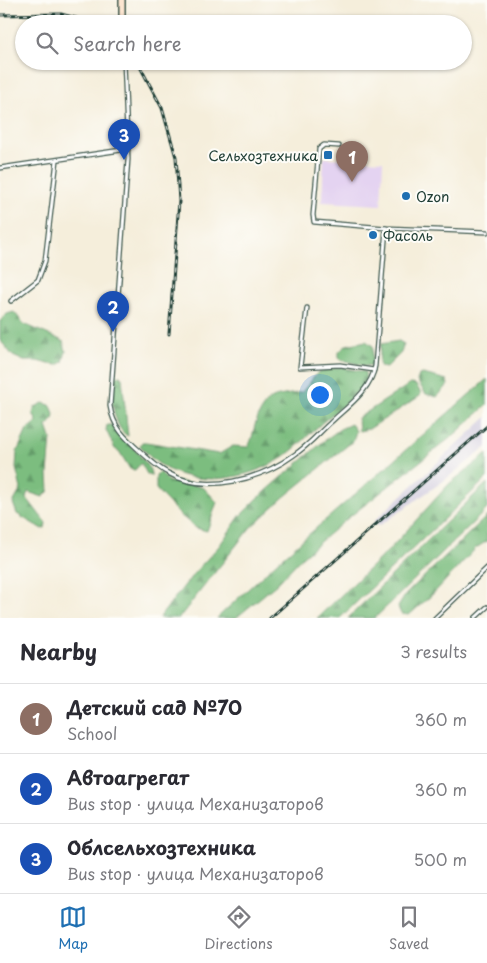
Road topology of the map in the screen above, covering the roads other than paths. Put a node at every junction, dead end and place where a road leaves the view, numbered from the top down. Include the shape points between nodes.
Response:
1 (122, 0) edge
2 (122, 15) edge
3 (124, 70) edge
4 (339, 146) dead end
5 (128, 149) junction
6 (57, 160) junction
7 (0, 168) edge
8 (386, 228) junction
9 (487, 232) edge
10 (11, 301) dead end
11 (307, 308) dead end
12 (374, 370) junction
13 (487, 568) edge
14 (487, 608) edge
15 (435, 618) edge
16 (475, 618) edge

1 - 2 street
3 - 5 street
4 - 8 street via 320,146 313,219 326,224
5 - 6 street
5 - 12 street via 110,406 117,428 131,443 167,473 181,479 212,483 246,478 296,454 360,395
6 - 7 street
6 - 10 street via 45,261 38,280
8 - 9 street
8 - 12 street
11 - 12 street via 300,367 340,365
13 - 15 street
14 - 16 street

